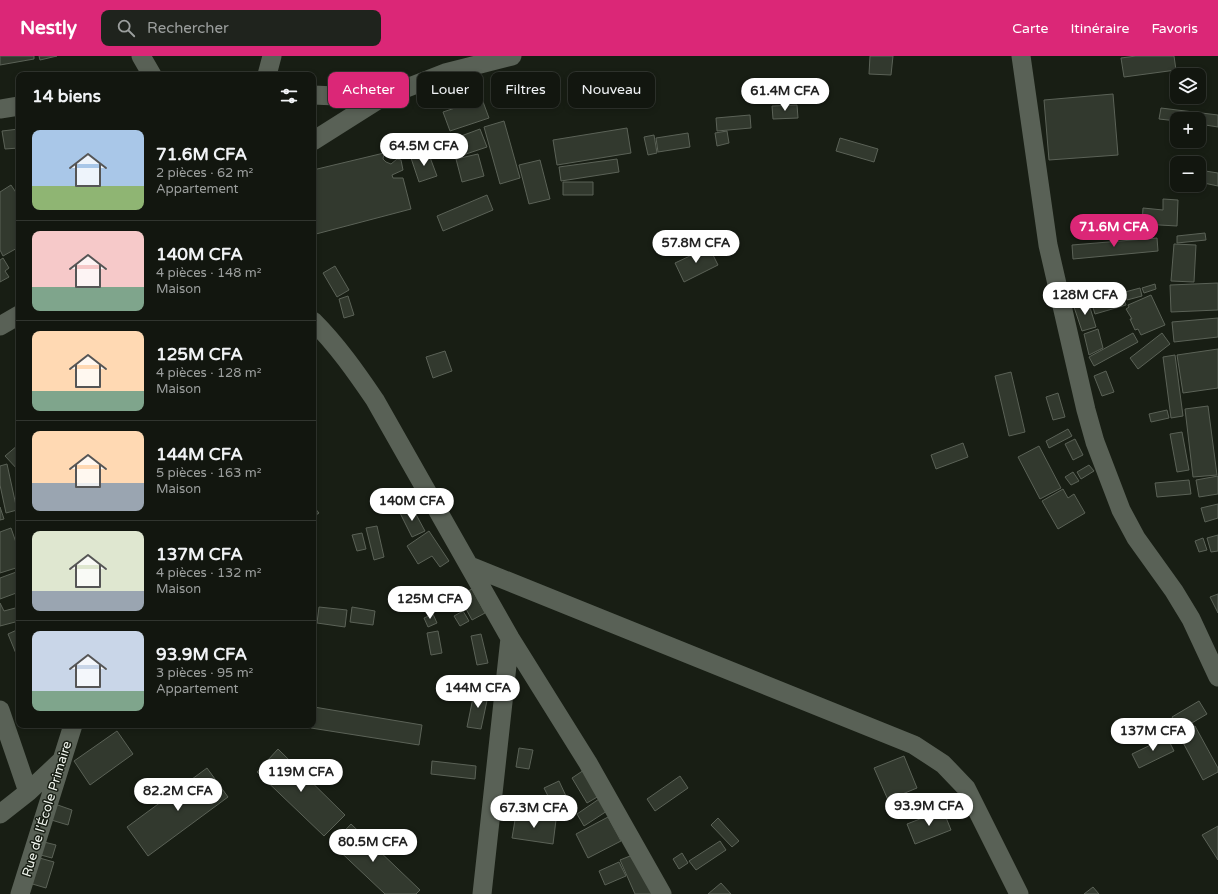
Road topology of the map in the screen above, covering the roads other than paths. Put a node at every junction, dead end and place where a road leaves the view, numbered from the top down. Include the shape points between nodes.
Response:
1 (141, 56) edge
2 (272, 56) edge
3 (512, 56) edge
4 (1021, 56) edge
5 (150, 72) edge
6 (268, 72) edge
7 (409, 87) edge
8 (316, 95) edge
9 (328, 96) edge
10 (16, 106) edge
11 (365, 108) edge
12 (0, 109) edge
13 (316, 139) edge
14 (16, 317) edge
15 (316, 324) edge
16 (0, 326) edge
17 (470, 566) junction
18 (510, 638) junction
19 (1218, 676) edge
20 (0, 710) edge
21 (72, 728) edge
22 (62, 759) junction
23 (28, 792) junction
24 (0, 814) edge
25 (20, 894) edge
26 (482, 894) edge
27 (662, 894) edge
28 (1019, 894) edge

1 - 5 street
2 - 6 street
3 - 7 street via 445,73
4 - 19 street via 1048,245 1095,442 1121,510 1136,538 1191,619
8 - 9 street
10 - 12 street
11 - 13 street
14 - 16 street
15 - 17 street via 352,366 375,400
17 - 18 street
17 - 28 street via 914,745 943,764 966,788
18 - 26 street
18 - 27 street via 588,763
20 - 23 street
21 - 22 street, Rue de l'École Primaire
22 - 23 street
22 - 25 street, Rue de l'École Primaire
23 - 24 street

